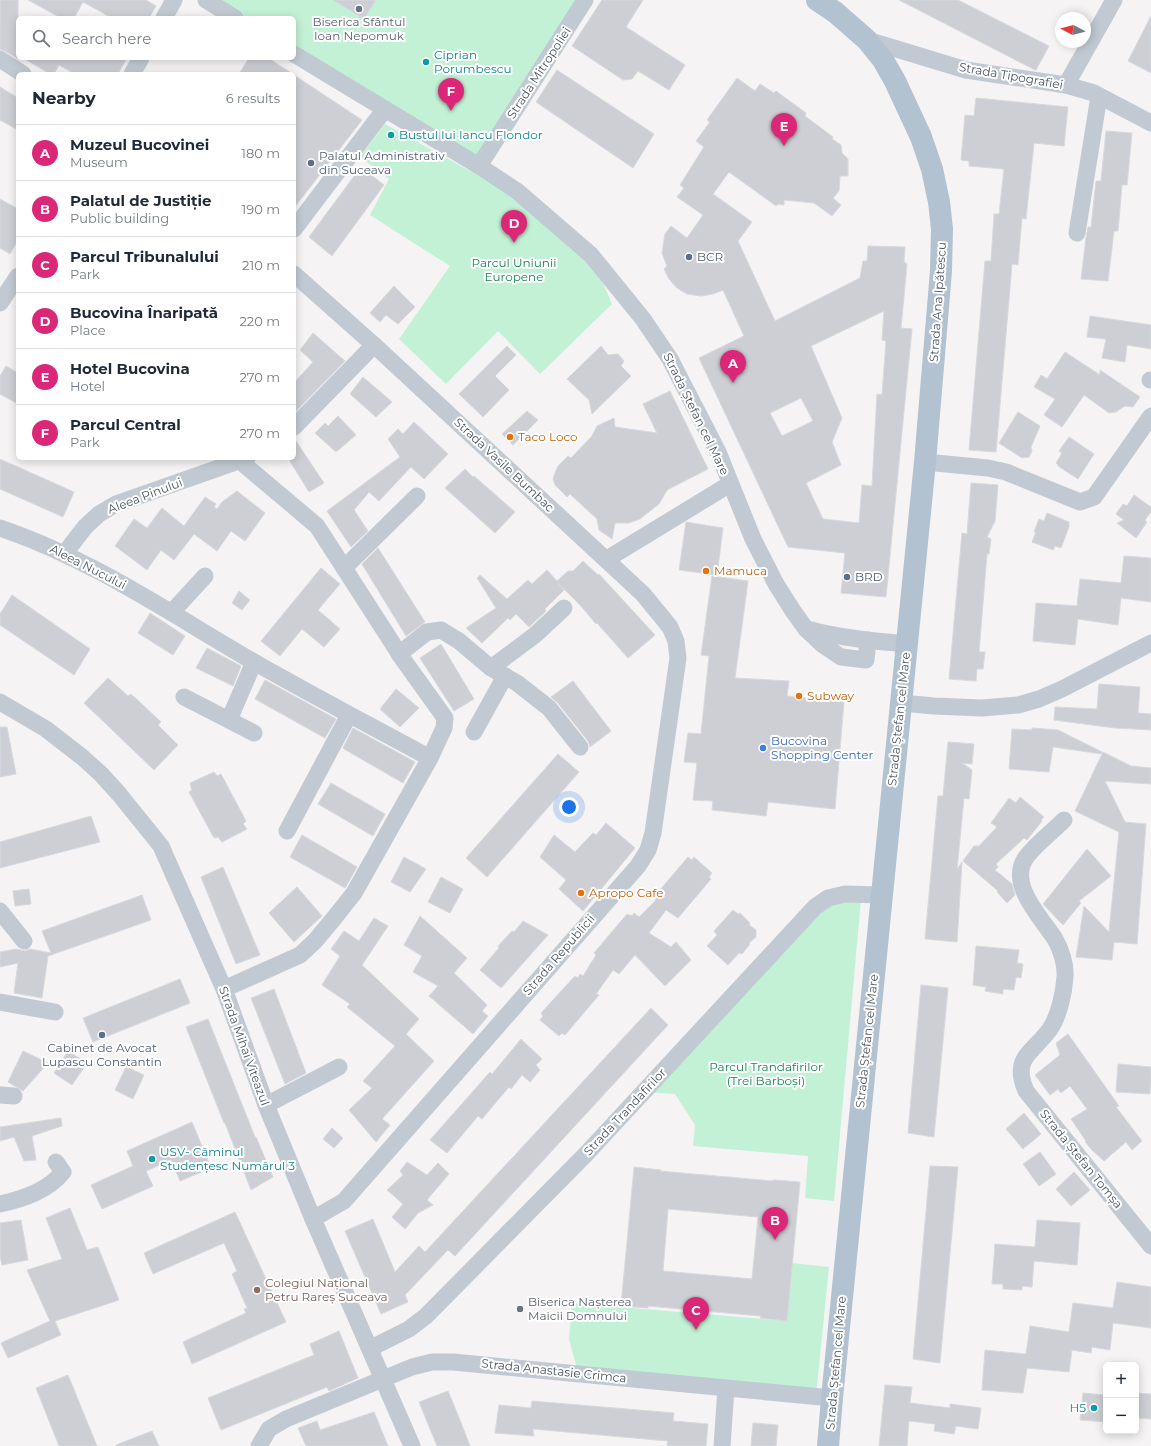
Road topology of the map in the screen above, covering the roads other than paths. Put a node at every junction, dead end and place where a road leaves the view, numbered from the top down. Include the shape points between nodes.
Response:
1 (174, 0) edge
2 (206, 0) edge
3 (585, 0) edge
4 (817, 0) edge
5 (1114, 0) edge
6 (165, 16) edge
7 (232, 16) edge
8 (867, 40) junction
9 (296, 55) edge
10 (0, 60) edge
11 (140, 60) edge
12 (20, 72) edge
13 (133, 72) edge
14 (1066, 85) junction
15 (1099, 96) junction
16 (385, 109) junction
17 (1151, 123) edge
18 (479, 166) junction
19 (296, 226) edge
20 (1077, 234) dead end
21 (296, 276) edge
22 (16, 279) edge
23 (0, 303) edge
24 (374, 345) junction
25 (1151, 416) edge
26 (296, 425) edge
27 (243, 460) edge
28 (924, 462) junction
29 (730, 484) junction
30 (417, 496) dead end
31 (0, 528) edge
32 (65, 554) junction
33 (607, 559) junction
34 (344, 568) junction
35 (205, 576) dead end
36 (564, 608) dead end
37 (172, 612) junction
38 (907, 644) junction
39 (1150, 645) edge
40 (399, 654) junction
41 (254, 662) junction
42 (498, 672) junction
43 (184, 697) dead end
44 (0, 702) edge
45 (901, 703) junction
46 (349, 715) junction
47 (229, 720) junction
48 (474, 732) dead end
49 (254, 733) dead end
50 (580, 747) dead end
51 (430, 758) junction
52 (1064, 820) dead end
53 (287, 831) dead end
54 (881, 895) junction
55 (0, 911) edge
56 (24, 941) dead end
57 (224, 989) junction
58 (0, 1002) edge
59 (55, 1012) dead end
60 (339, 1067) dead end
61 (266, 1105) junction
62 (56, 1162) dead end
63 (0, 1204) edge
64 (313, 1218) junction
65 (1151, 1246) edge
66 (371, 1348) junction
67 (384, 1378) junction
68 (726, 1388) junction
69 (832, 1398) junction
70 (264, 1444) edge
71 (412, 1446) edge
72 (722, 1446) edge
73 (828, 1446) edge

1 - 6 street
2 - 7 street
3 - 18 street, Strada Mitropoliei
4 - 8 main road, Strada Ana Ipătescu
5 - 14 street
8 - 14 street, Strada Tipografiei via 966,70
8 - 28 main road, Strada Ana Ipătescu via 895,81 921,137 940,202 941,271
9 - 16 street, Strada Ștefan cel Mare
10 - 12 street
11 - 13 street
14 - 15 street, Strada Tipografiei
15 - 17 street, Strada Tipografiei
15 - 20 street
16 - 18 street, Strada Ștefan cel Mare
16 - 19 street
18 - 29 street, Strada Ștefan cel Mare via 517,191 591,255 643,319 670,359 718,452
21 - 24 street, Strada Vasile Bumbac
22 - 23 street
24 - 26 street
24 - 33 street, Strada Vasile Bumbac
25 - 28 street via 1094,497 1080,502 1006,472
27 - 32 street, Aleea Pinului via 116,504 99,514 85,527
27 - 34 street via 317,526
28 - 38 main road, Strada Ana Ipătescu
29 - 33 street
29 - 38 street, Strada Ștefan cel Mare via 753,539 776,584 806,629 823,645 841,658 866,660 868,640
30 - 34 street
31 - 32 street, Aleea Nucului
32 - 37 street, Aleea Nucului
33 - 64 street, Strada Republicii via 643,594 670,626 676,641 678,658 653,833 648,850 638,866 344,1201
34 - 40 street
35 - 37 street
36 - 42 street
37 - 41 street, Aleea Nucului
38 - 45 main road, Strada Ștefan cel Mare
39 - 45 street via 1062,689 1018,705 982,708
40 - 42 street via 427,632 442,630
40 - 51 street via 444,718 444,728
41 - 46 street, Aleea Nucului
41 - 47 street
42 - 48 street
42 - 50 street via 517,682 549,708
43 - 47 street
44 - 57 street, Strada Mihai Viteazul via 46,729 87,762 119,794 161,846
45 - 54 main road, Strada Ștefan cel Mare
46 - 51 street, Aleea Nucului
46 - 53 street
47 - 49 street
51 - 57 street via 354,893 315,941 300,955
52 - 65 street, Strada Ștefan Tomșa via 1026,857 1019,878 1029,900 1056,941 1064,963 1065,975 1058,1012 1050,1029 1025,1058 1021,1068 1022,1082 1026,1091
54 - 66 street, Strada Trandafirilor via 839,896 828,898 815,907 587,1153 426,1316 409,1329
54 - 69 main road, Strada Ștefan cel Mare
55 - 56 street
57 - 61 street, Strada Mihai Viteazul
58 - 59 street
60 - 61 street
61 - 64 street, Strada Mihai Viteazul
62 - 63 street via 63,1172 52,1183 37,1192
64 - 66 street, Strada Mihai Viteazul
66 - 67 street, Strada Mihai Viteazul
67 - 68 street, Strada Anastasie Crimca via 432,1362 453,1362
67 - 70 street, Strada Anastasie Crimca via 276,1424 269,1429
67 - 71 street, Strada Mihai Viteazul
68 - 69 street, Strada Anastasie Crimca
68 - 72 street
69 - 73 main road, Strada Ștefan cel Mare

